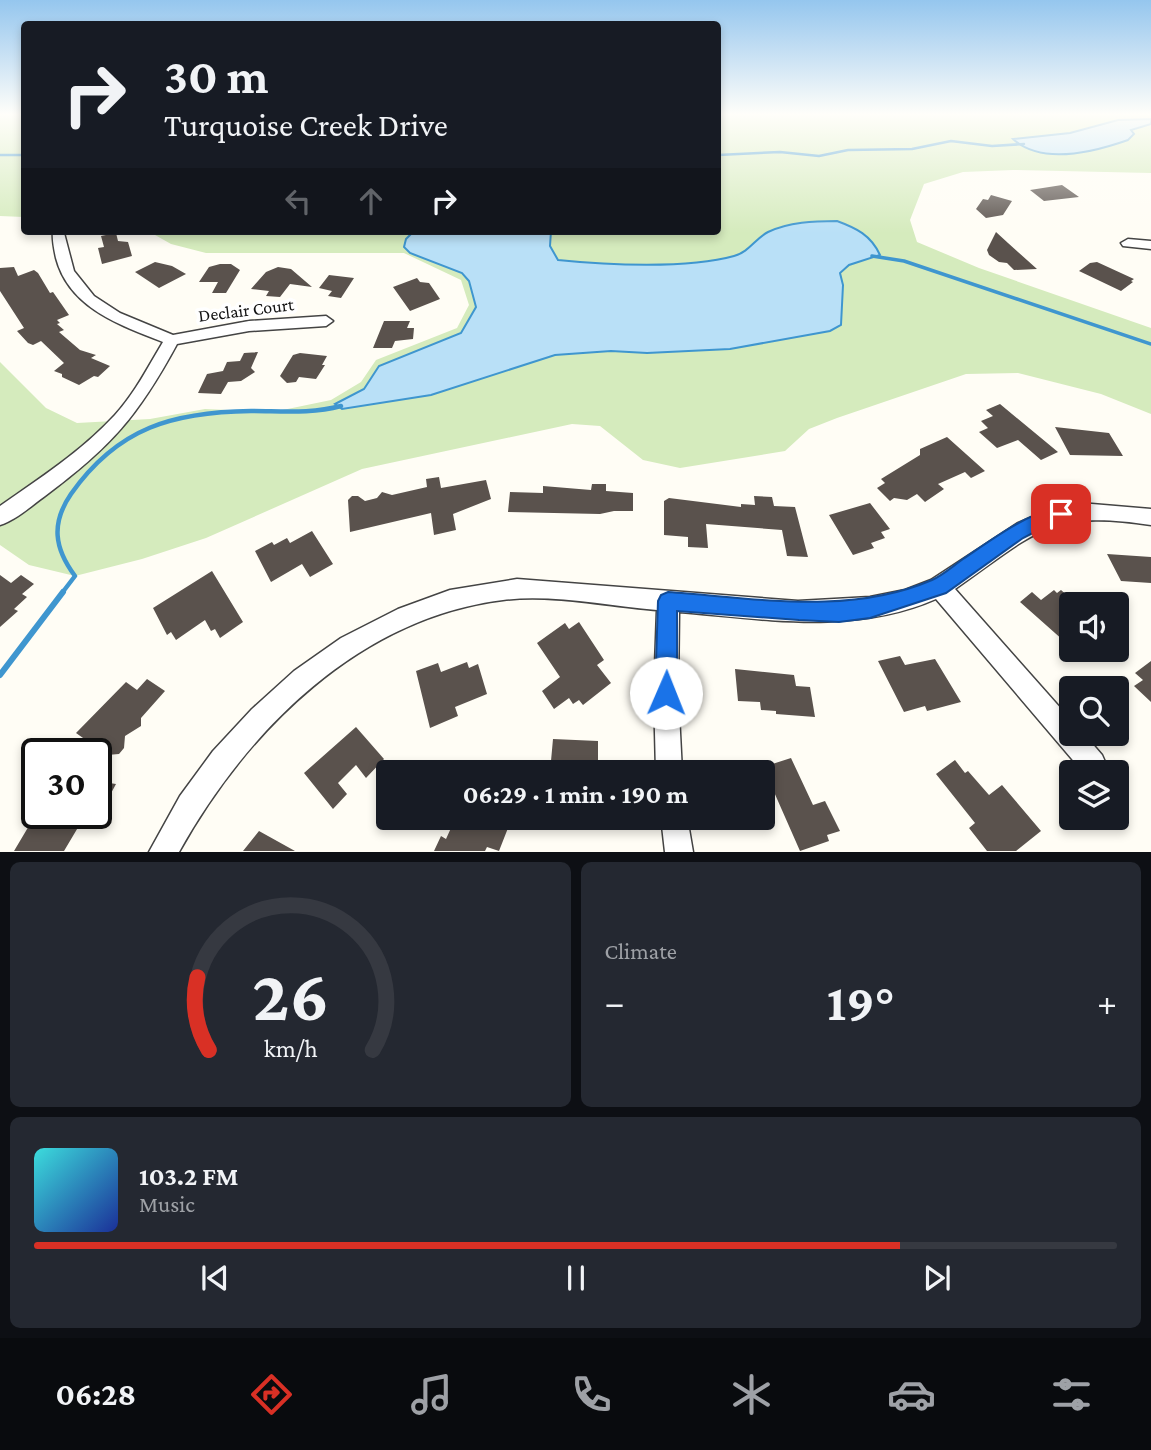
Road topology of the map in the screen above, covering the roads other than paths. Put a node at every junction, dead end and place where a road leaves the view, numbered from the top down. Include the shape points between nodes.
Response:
1 (59, 235) edge
2 (1128, 243) dead end
3 (1151, 244) edge
4 (326, 321) dead end
5 (172, 340) junction
6 (0, 517) edge
7 (1151, 517) edge
8 (939, 587) junction
9 (668, 601) junction
10 (669, 760) edge
11 (1090, 760) edge
12 (676, 830) edge
13 (163, 852) edge
14 (679, 852) edge

1 - 5 street via 71,278 99,307
2 - 3 street
4 - 5 street, Declair Court via 249,326
5 - 6 street via 135,403 108,433
7 - 8 street via 1093,510 1046,517
8 - 9 street via 895,602 839,612
8 - 11 street
9 - 10 street
9 - 13 street via 505,590 445,601 389,623 338,652 254,725
12 - 14 street

